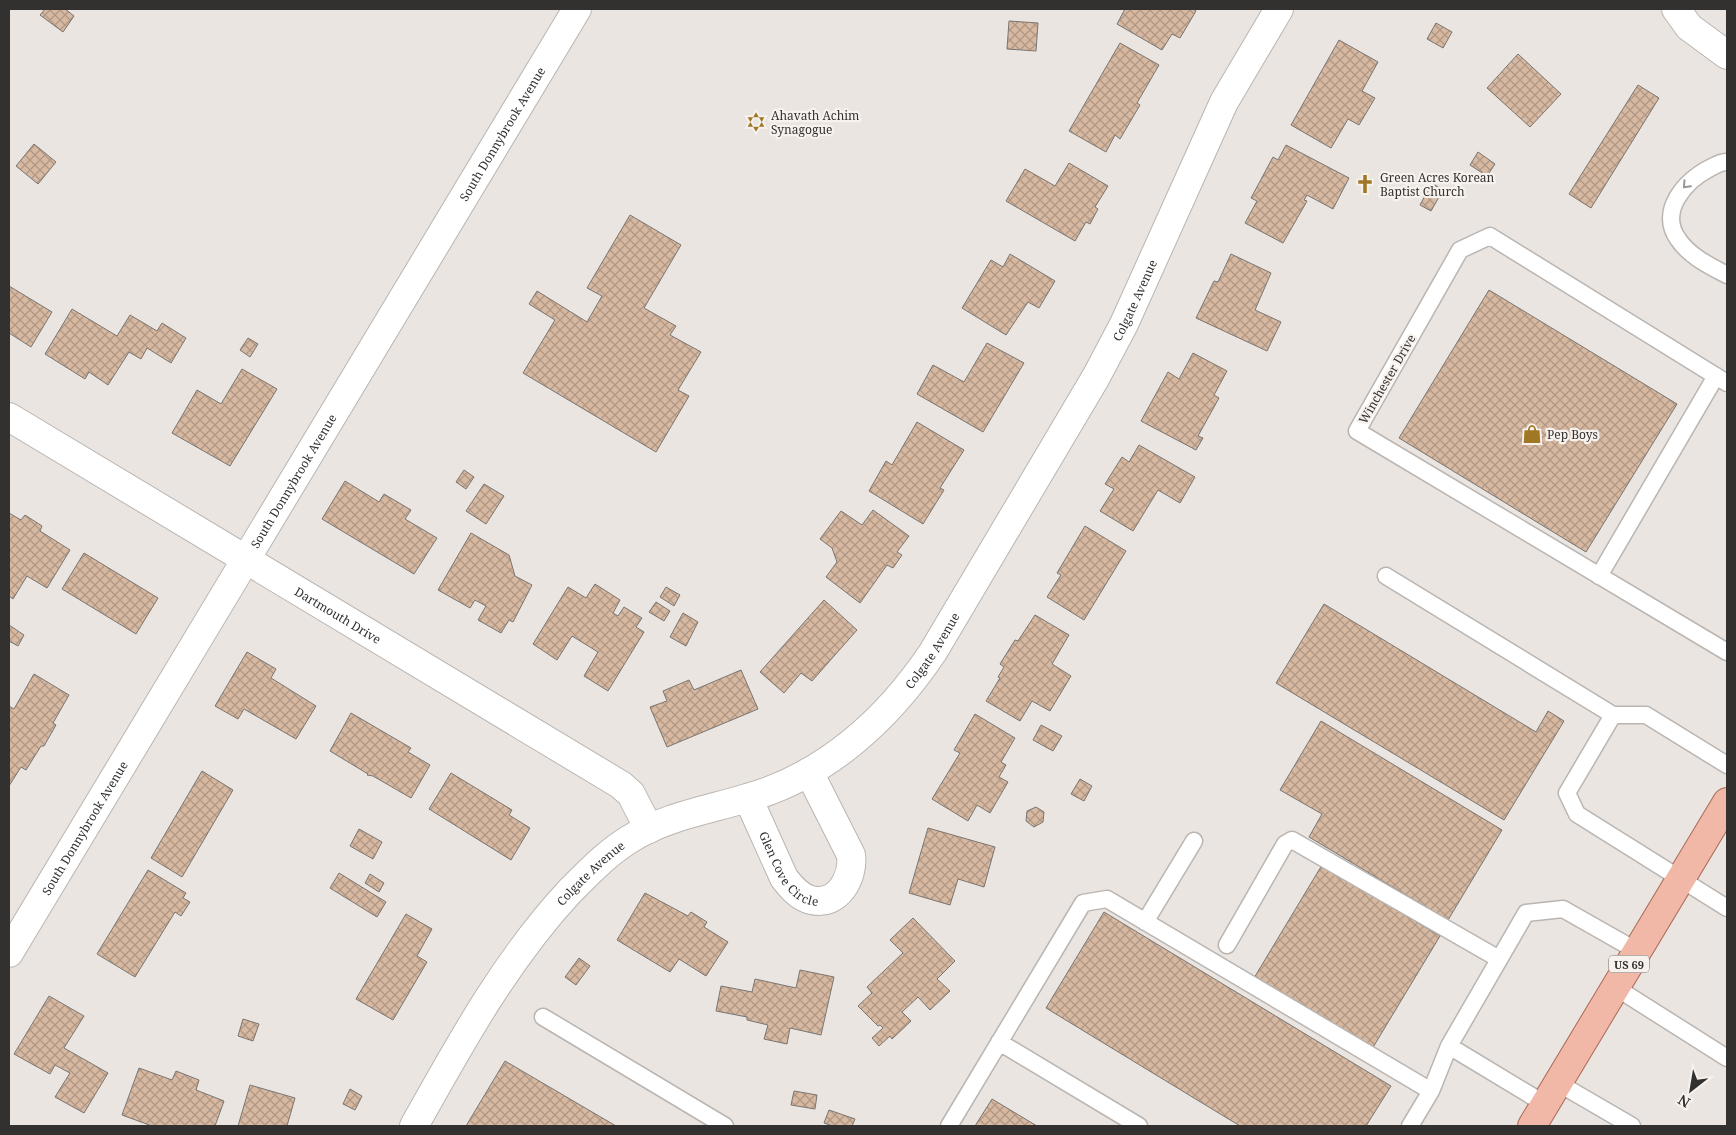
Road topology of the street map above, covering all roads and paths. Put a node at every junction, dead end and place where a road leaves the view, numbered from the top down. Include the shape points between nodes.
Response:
1 (576, 9) edge
2 (1279, 9) edge
3 (1676, 9) edge
4 (1727, 55) edge
5 (1727, 162) edge
6 (1727, 275) edge
7 (1722, 379) edge
8 (9, 417) edge
9 (246, 559) junction
10 (1386, 576) dead end
11 (1599, 576) junction
12 (1727, 652) edge
13 (1614, 715) junction
14 (1727, 765) edge
15 (809, 772) junction
16 (748, 798) junction
17 (1727, 802) edge
18 (649, 829) junction
19 (1194, 841) dead end
20 (1681, 878) junction
21 (1727, 908) edge
22 (1145, 922) junction
23 (1227, 945) dead end
24 (1637, 951) junction
25 (9, 953) edge
26 (1500, 959) junction
27 (1615, 987) junction
28 (543, 1017) dead end
29 (1000, 1042) junction
30 (1449, 1046) junction
31 (1727, 1058) edge
32 (1431, 1091) junction
33 (1545, 1104) edge
34 (414, 1126) edge
35 (725, 1126) edge
36 (949, 1126) edge
37 (1139, 1126) edge
38 (1410, 1126) edge
39 (1632, 1126) edge

1 - 9 street, South Donnybrook Avenue
2 - 15 street, Colgate Avenue via 1224,102 1124,324 1096,377 933,652 892,706 850,744
3 - 4 street via 1689,27
5 -> 6 lane via 1695,176 1678,194 1670,218 1677,239 1698,259
7 - 11 lane
7 - 11 lane, Winchester Drive via 1490,236 1460,250 1357,432
8 - 9 street, Dartmouth Drive
9 - 18 street, Dartmouth Drive via 621,785 631,794
9 - 25 street, South Donnybrook Avenue
10 - 13 lane
11 - 12 lane, Winchester Drive
13 - 14 lane via 1646,715
13 - 20 lane via 1567,793 1576,814
15 - 16 street, Colgate Avenue via 778,788
15 - 16 street, Glen Cove Circle via 851,854 852,865 845,885 830,899 811,900 791,888
16 - 18 street, Colgate Avenue
17 - 20 main road, US 69
18 - 34 street, Colgate Avenue via 607,855 535,931 488,998
19 - 22 lane
20 - 21 lane
20 - 24 main road, US 69
22 - 29 lane via 1107,899 1083,904
22 - 32 lane
23 - 26 lane via 1285,844 1292,840
24 - 26 lane via 1563,909 1526,912
24 - 27 main road, US 69
26 - 30 lane
27 - 31 lane
27 - 33 main road, US 69
28 - 35 lane
29 - 36 lane
29 - 37 lane
30 - 32 lane
30 - 33 lane
32 - 38 lane
33 - 39 lane

